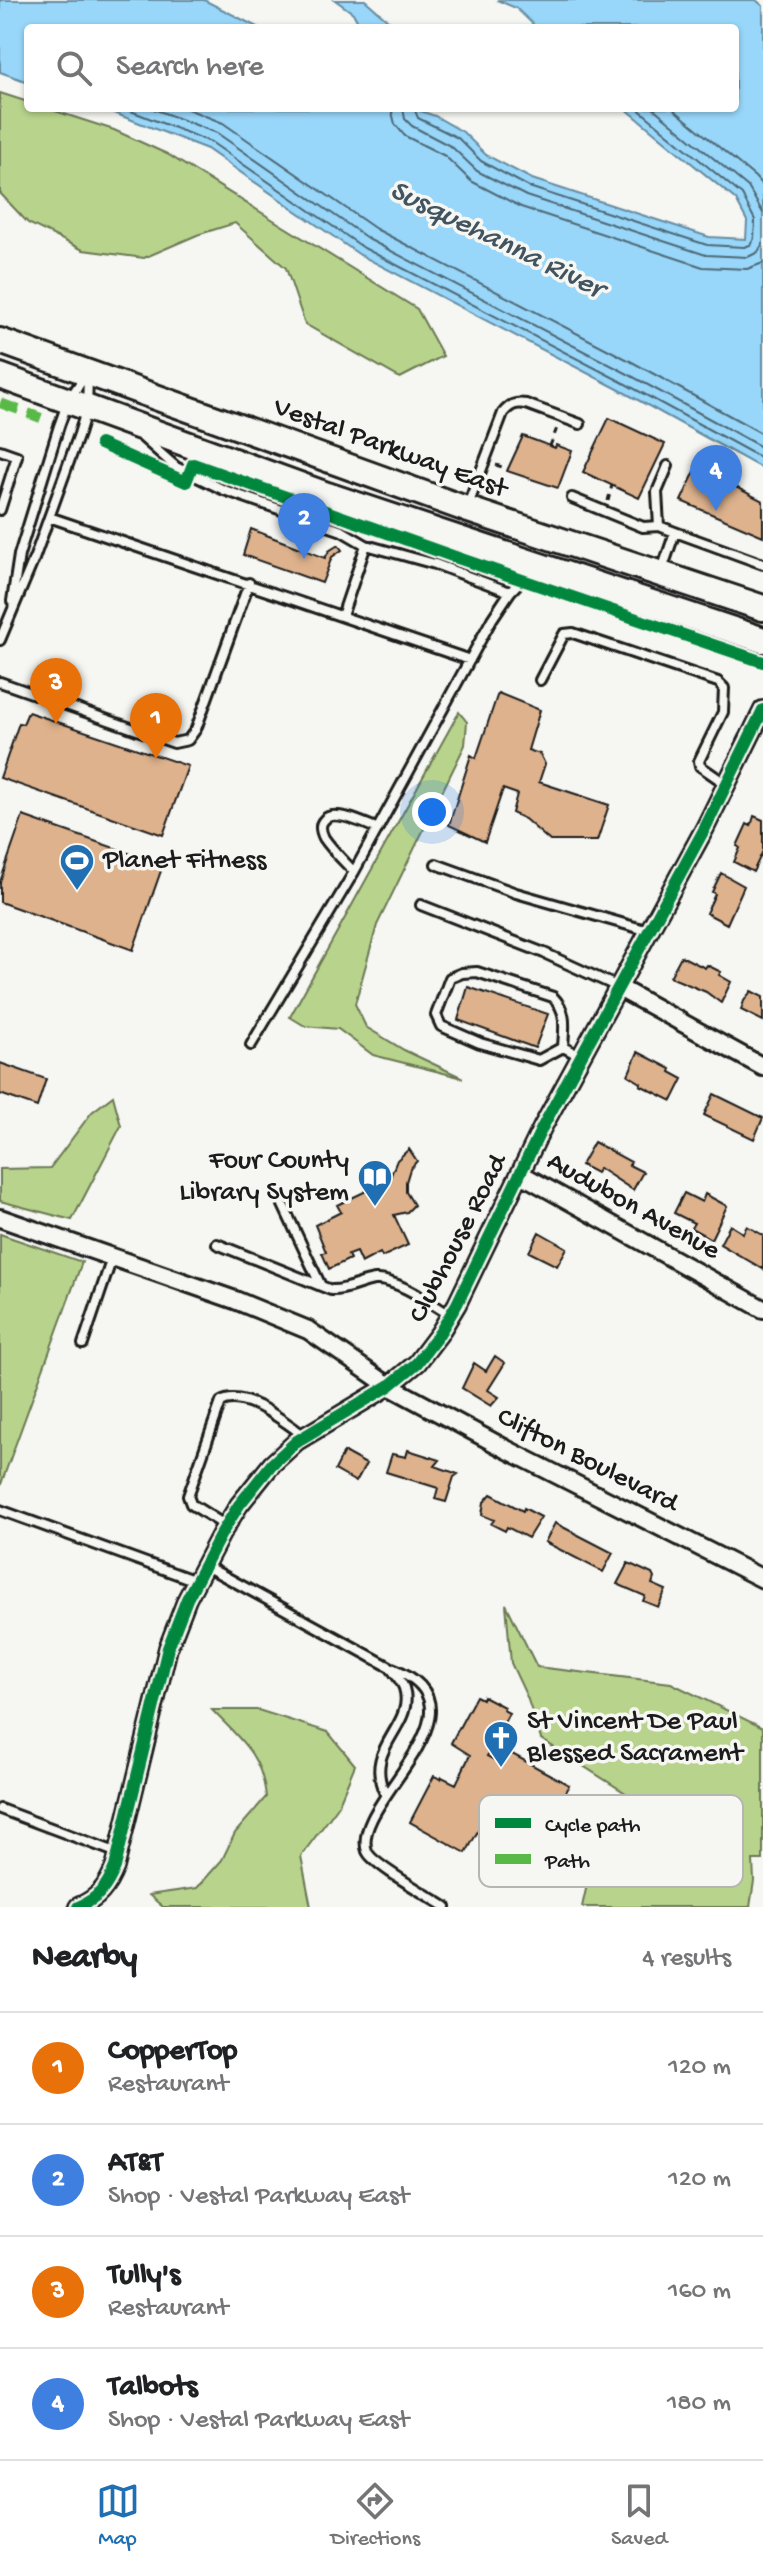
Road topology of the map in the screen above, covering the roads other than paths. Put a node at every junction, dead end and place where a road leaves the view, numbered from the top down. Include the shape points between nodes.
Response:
1 (0, 341) edge
2 (88, 372) junction
3 (0, 376) edge
4 (78, 405) junction
5 (125, 421) junction
6 (580, 424) dead end
7 (0, 450) edge
8 (668, 466) dead end
9 (572, 498) dead end
10 (466, 509) junction
11 (0, 510) edge
12 (49, 517) junction
13 (659, 526) junction
14 (675, 532) junction
15 (366, 545) junction
16 (763, 564) edge
17 (535, 565) junction
18 (661, 575) junction
19 (249, 583) junction
20 (510, 592) junction
21 (763, 608) edge
22 (10, 613) junction
23 (342, 616) junction
24 (0, 640) edge
25 (763, 640) edge
26 (470, 660) junction
27 (540, 680) dead end
28 (0, 682) edge
29 (763, 710) edge
30 (726, 784) junction
31 (378, 829) junction
32 (436, 864) dead end
33 (354, 872) junction
34 (421, 905) dead end
35 (649, 931) junction
36 (619, 988) junction
37 (251, 1045) dead end
38 (563, 1047) junction
39 (580, 1056) junction
40 (763, 1067) edge
41 (521, 1174) junction
42 (283, 1205) dead end
43 (0, 1218) edge
44 (217, 1244) dead end
45 (112, 1258) junction
46 (321, 1286) junction
47 (763, 1309) edge
48 (451, 1315) junction
49 (83, 1344) dead end
50 (389, 1386) junction
51 (304, 1437) junction
52 (0, 1510) edge
53 (226, 1526) junction
54 (204, 1565) junction
55 (763, 1579) edge
56 (196, 1581) junction
57 (390, 1667) junction
58 (385, 1794) junction
59 (0, 1809) edge
60 (118, 1853) junction
61 (81, 1906) edge
62 (446, 1907) edge

1 - 2 main road, Vestal Parkway East
2 - 4 lane
2 - 4 lane
2 - 10 main road, Vestal Parkway East
3 - 4 main road
4 - 5 main road
4 - 12 lane
4 - 22 lane via 19,555
5 - 15 lane via 176,467 227,494 342,531
5 - 17 main road
6 - 10 lane via 526,404 509,406
7 - 11 lane via 17,456
8 - 13 lane via 657,492
9 - 13 lane via 643,527
10 - 18 main road, Vestal Parkway East
12 - 19 lane
12 - 22 lane
13 - 14 lane
14 - 16 lane
14 - 18 lane
15 - 20 lane
15 - 23 lane
17 - 20 lane
17 - 25 main road
18 - 21 main road, Vestal Parkway East
19 - 23 lane
19 - 28 lane via 188,740 174,743
20 - 26 lane
22 - 24 lane
23 - 26 lane
26 - 31 lane
27 - 30 lane via 564,634 573,633 718,682 724,688 723,712 699,761
29 - 30 street, Clubhouse Road
30 - 35 street, Clubhouse Road
31 - 33 lane
31 - 33 lane via 340,816 323,821 323,835
32 - 35 lane
33 - 37 lane
34 - 36 lane
35 - 36 street, Clubhouse Road
36 - 39 street, Clubhouse Road
36 - 40 street
38 - 38 lane via 539,1060 441,1026 436,1015 450,978 477,972 553,997 562,1006
38 - 39 lane
39 - 41 street, Clubhouse Road
41 - 47 street, Audubon Avenue
41 - 48 street, Clubhouse Road
42 - 46 lane
43 - 45 street, Clifton Boulevard
44 - 46 lane
45 - 49 lane
45 - 50 street, Clifton Boulevard via 308,1330
46 - 48 lane via 341,1290 384,1280
48 - 50 street, Clubhouse Road via 417,1363
50 - 51 street, Clubhouse Road
50 - 55 street, Clifton Boulevard
51 - 53 street, Clubhouse Road via 272,1464
51 - 53 lane via 268,1411 234,1398 221,1402 188,1496 191,1504
52 - 56 lane
53 - 54 street, Clubhouse Road
54 - 56 street, Clubhouse Road
54 - 57 lane
56 - 60 street, Clubhouse Road via 168,1648
57 - 58 lane via 403,1684 405,1705 381,1752 378,1772
57 - 58 lane via 417,1682 430,1715 402,1775
58 - 62 lane via 368,1832 367,1852
59 - 60 lane
60 - 61 street, Clubhouse Road via 108,1884

